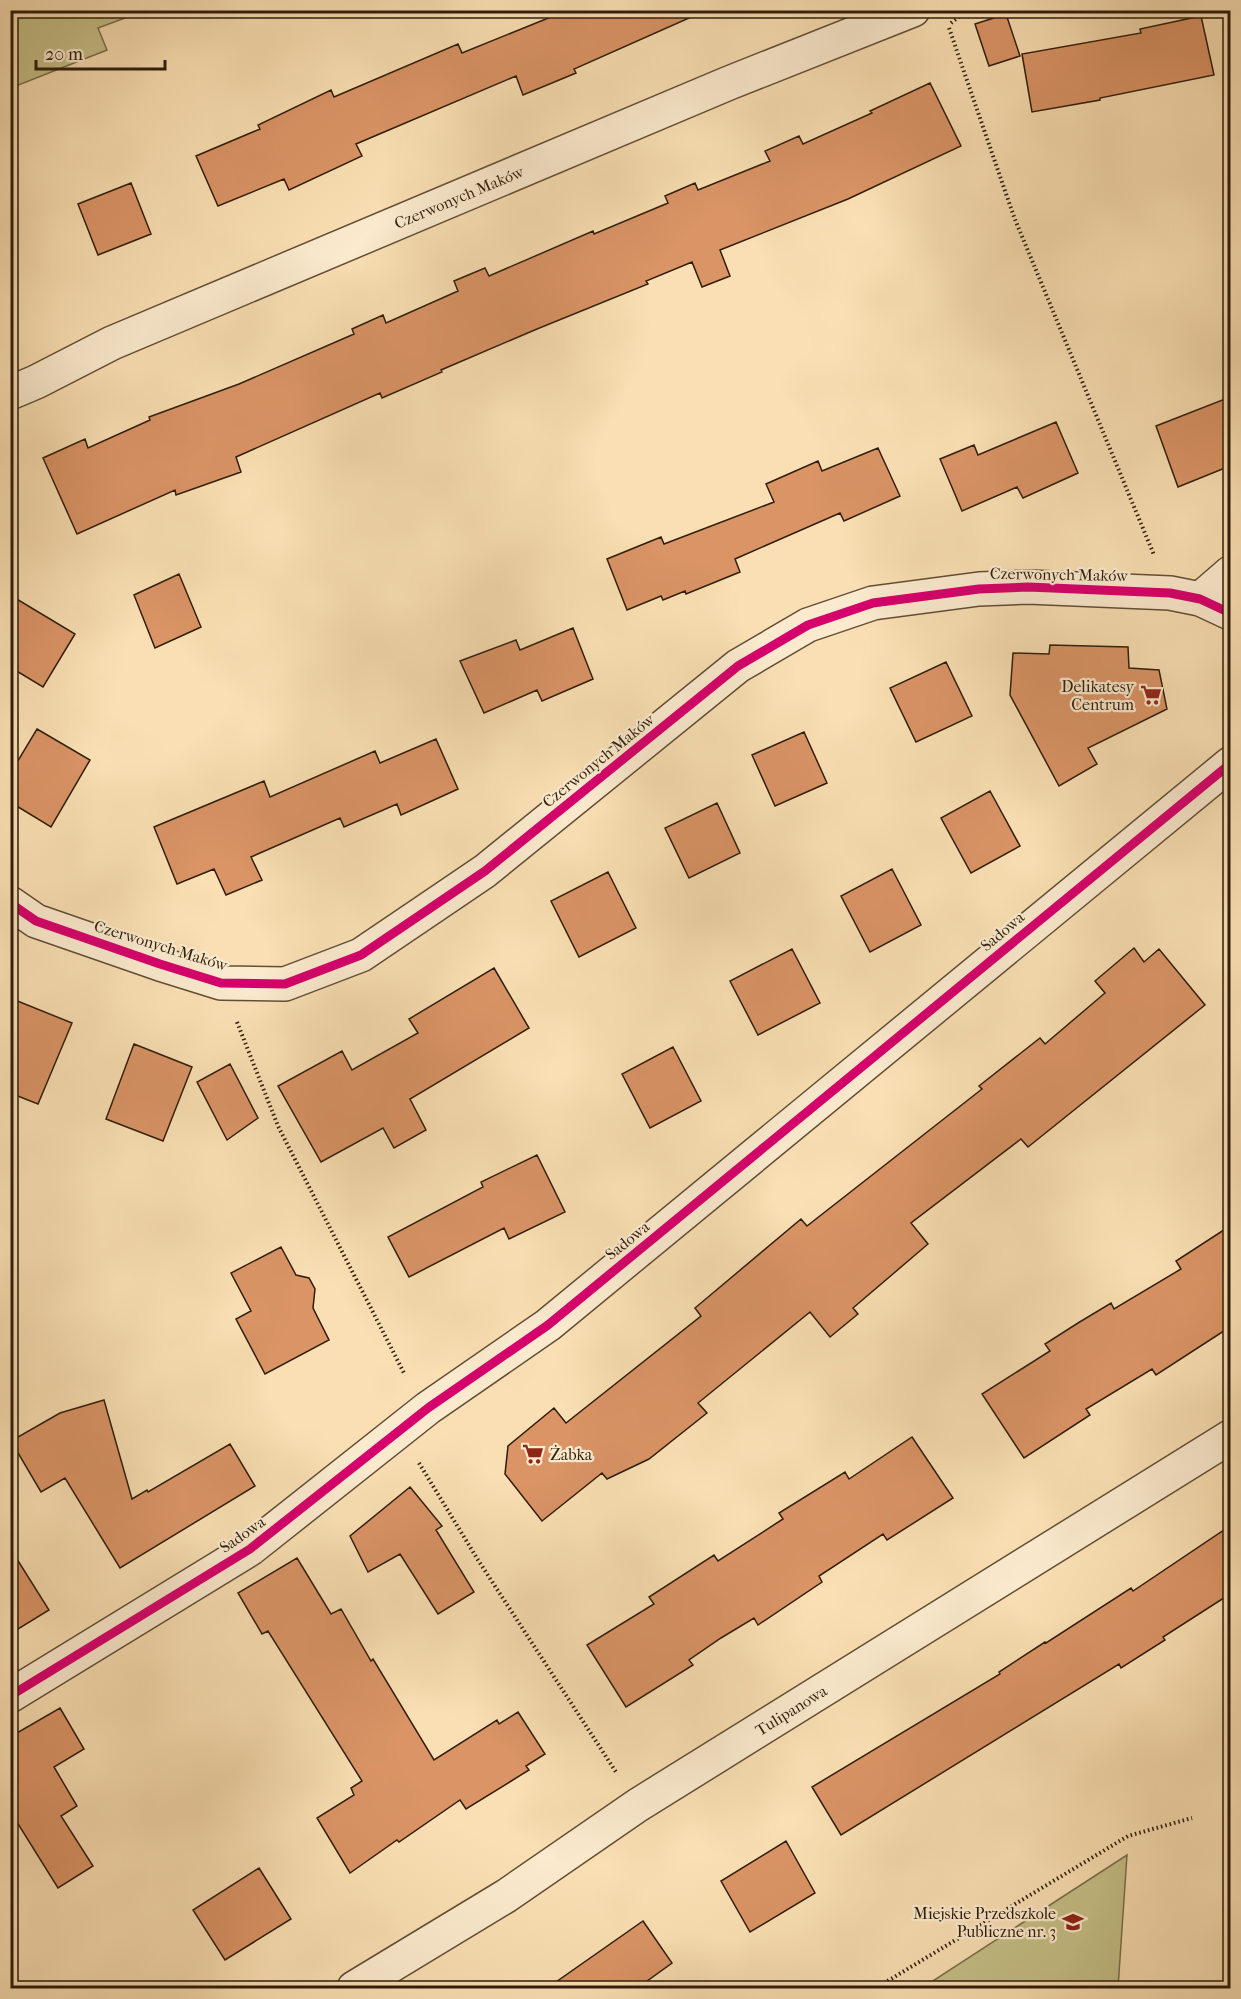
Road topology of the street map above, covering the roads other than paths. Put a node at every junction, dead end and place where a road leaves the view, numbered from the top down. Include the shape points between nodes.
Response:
1 (913, 10) edge
2 (10, 393) edge
3 (1230, 573) edge
4 (1185, 596) junction
5 (1230, 613) edge
6 (1230, 764) edge
7 (10, 903) edge
8 (1230, 1437) edge
9 (10, 1696) edge
10 (354, 1989) edge

1 - 2 street, Czerwonych Maków via 729,83 123,338
3 - 4 street
4 - 5 street, Czerwonych Maków
4 - 7 street, Czerwonych Maków via 1028,586 979,589 873,603 808,625 738,666 484,871 361,955 285,984 221,982 36,921
6 - 9 street, Sadowa via 548,1325 428,1408 250,1549
8 - 10 street, Tulipanowa via 638,1805 506,1896

